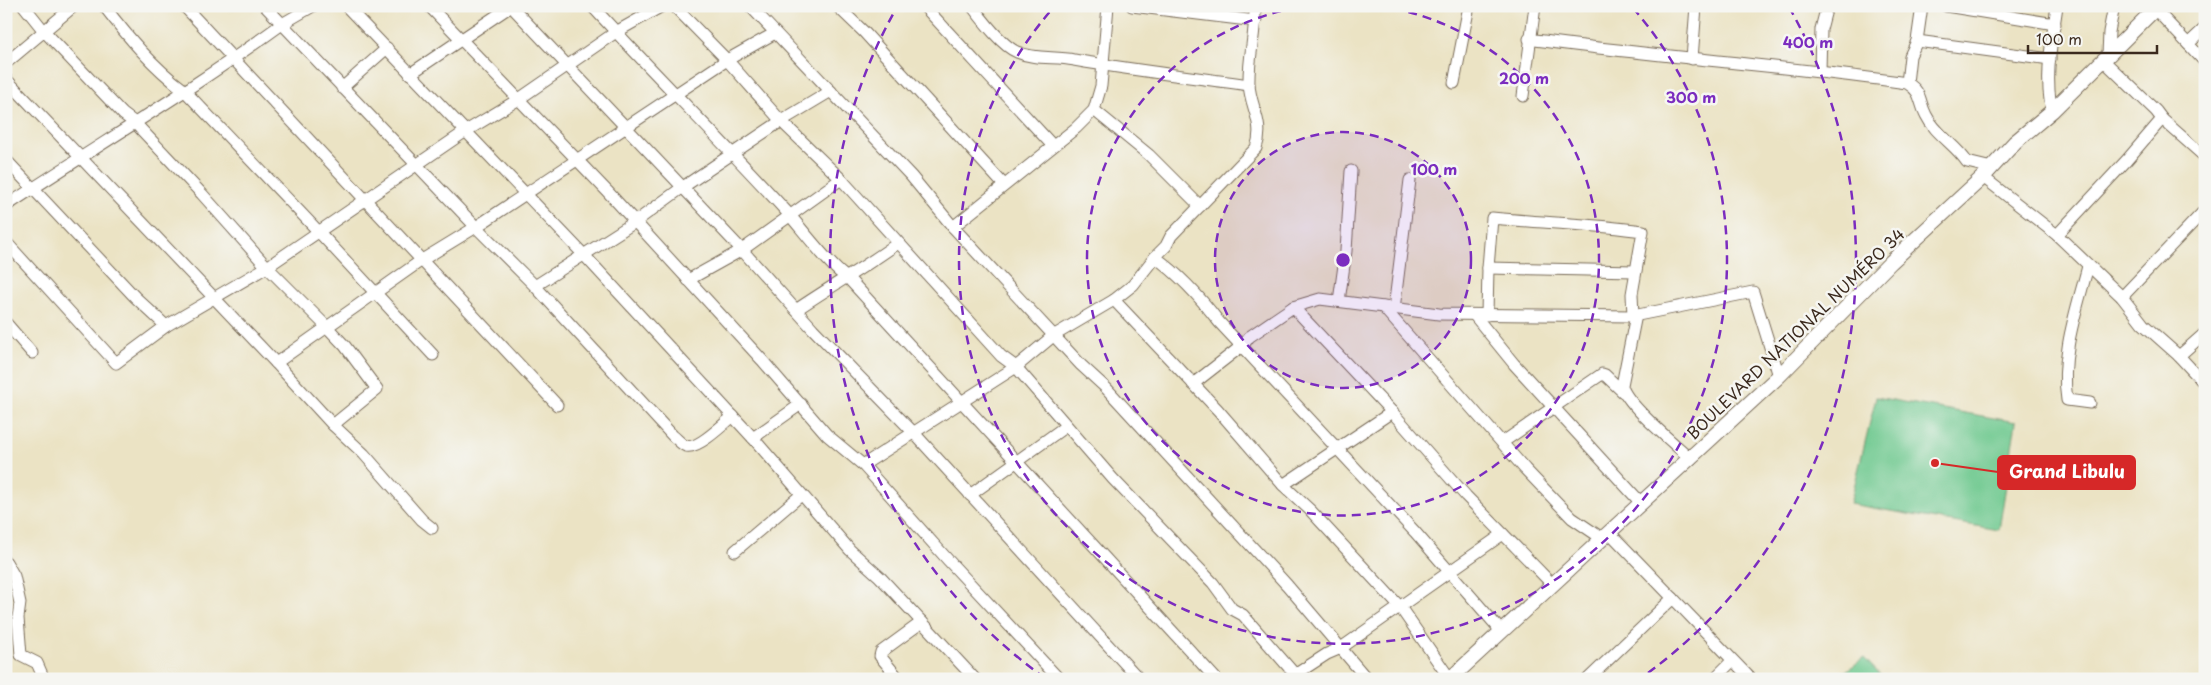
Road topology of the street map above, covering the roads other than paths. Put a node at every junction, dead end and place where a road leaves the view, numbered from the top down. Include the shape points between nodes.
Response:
1 (24, 6) edge
2 (74, 6) edge
3 (104, 6) edge
4 (184, 6) edge
5 (265, 6) edge
6 (313, 6) edge
7 (346, 6) edge
8 (429, 6) edge
9 (511, 6) edge
10 (592, 6) edge
11 (662, 6) edge
12 (674, 6) edge
13 (750, 6) edge
14 (837, 6) edge
15 (924, 6) edge
16 (972, 6) edge
17 (1108, 6) edge
18 (1132, 6) edge
19 (1255, 6) edge
20 (1469, 6) edge
21 (1535, 6) edge
22 (1696, 6) edge
23 (1827, 6) edge
24 (1922, 6) edge
25 (1946, 6) edge
26 (2057, 6) edge
27 (2114, 6) edge
28 (2156, 8) edge
29 (1256, 20) junction
30 (282, 24) junction
31 (2055, 24) junction
32 (2205, 28) edge
33 (44, 31) junction
34 (616, 32) junction
35 (775, 33) junction
36 (1529, 39) junction
37 (462, 40) junction
38 (1918, 41) junction
39 (2188, 44) junction
40 (387, 48) junction
41 (2106, 57) junction
42 (231, 59) junction
43 (1692, 59) junction
44 (2050, 59) junction
45 (727, 60) junction
46 (2205, 62) edge
47 (6, 63) edge
48 (1103, 65) junction
49 (567, 66) junction
50 (1820, 71) junction
51 (410, 74) junction
52 (6, 79) edge
53 (1454, 83) dead end
54 (1906, 83) junction
55 (1249, 85) junction
56 (342, 88) junction
57 (184, 90) junction
58 (831, 91) junction
59 (676, 93) junction
60 (1523, 96) dead end
61 (519, 99) junction
62 (1094, 110) junction
63 (2052, 111) junction
64 (2162, 119) junction
65 (782, 121) junction
66 (135, 123) junction
67 (626, 126) junction
68 (466, 131) junction
69 (1053, 146) junction
70 (734, 154) junction
71 (2205, 157) edge
72 (82, 158) junction
73 (577, 158) junction
74 (6, 160) edge
75 (417, 166) junction
76 (1351, 171) dead end
77 (1988, 172) junction
78 (841, 179) junction
79 (1410, 180) dead end
80 (1004, 184) junction
81 (682, 187) junction
82 (31, 188) junction
83 (525, 192) junction
84 (365, 199) junction
85 (6, 206) edge
86 (1200, 206) junction
87 (2205, 210) edge
88 (790, 215) junction
89 (635, 222) junction
90 (476, 227) junction
91 (953, 227) junction
92 (318, 231) junction
93 (2056, 235) junction
94 (6, 242) edge
95 (898, 243) junction
96 (742, 250) junction
97 (584, 255) junction
98 (1155, 257) junction
99 (422, 260) junction
100 (2088, 266) junction
101 (267, 267) junction
102 (1488, 268) junction
103 (1635, 270) junction
104 (848, 278) junction
105 (688, 280) junction
106 (535, 286) junction
107 (374, 294) junction
108 (214, 297) junction
109 (2122, 297) junction
110 (1114, 300) junction
111 (1340, 301) junction
112 (1293, 307) junction
113 (1389, 308) junction
114 (796, 310) junction
115 (1487, 315) junction
116 (1635, 315) junction
117 (1475, 316) junction
118 (6, 323) edge
119 (166, 326) junction
120 (328, 327) junction
121 (2205, 333) edge
122 (1053, 336) junction
123 (1243, 345) junction
124 (32, 353) dead end
125 (433, 355) dead end
126 (2179, 356) junction
127 (276, 363) junction
128 (1016, 367) junction
129 (1780, 376) junction
130 (1193, 384) junction
131 (2205, 384) edge
132 (1623, 392) junction
133 (962, 401) junction
134 (2090, 403) dead end
135 (801, 404) junction
136 (557, 405) dead end
137 (1555, 408) junction
138 (1392, 412) junction
139 (732, 416) junction
140 (333, 425) junction
141 (1066, 426) junction
142 (913, 432) junction
143 (753, 438) junction
144 (1503, 442) junction
145 (1338, 448) junction
146 (1691, 459) junction
147 (1016, 461) junction
148 (863, 465) junction
149 (1283, 485) junction
150 (970, 494) junction
151 (801, 495) junction
152 (1642, 504) junction
153 (432, 528) dead end
154 (1503, 534) junction
155 (1606, 536) junction
156 (735, 552) dead end
157 (6, 562) edge
158 (1450, 573) junction
159 (1552, 584) junction
160 (1673, 598) junction
161 (1400, 607) junction
162 (922, 622) junction
163 (1502, 632) junction
164 (1341, 648) junction
165 (1732, 661) junction
166 (1294, 678) edge
167 (44, 679) edge
168 (899, 679) edge
169 (975, 679) edge
170 (1058, 679) edge
171 (1139, 679) edge
172 (1216, 679) edge
173 (1367, 679) edge
174 (1450, 679) edge
175 (1588, 679) edge
176 (1714, 679) edge
177 (1751, 679) edge

1 - 33 street
2 - 33 street
3 - 57 street via 140,52
4 - 42 street
5 - 30 street
6 - 30 street
7 - 40 street
8 - 37 street
9 - 37 street
9 - 49 street
10 - 34 street
11 - 34 street
12 - 45 street
13 - 35 street
14 - 80 street
15 - 69 street
16 - 48 street via 1016,52
17 - 48 street
18 - 29 street
19 - 29 street
20 - 53 street
21 - 36 street
22 - 43 street
23 - 50 street via 1822,29
24 - 38 street
25 - 31 street
26 - 31 street
27 - 41 street
28 - 39 street
28 - 41 main road, BOULEVARD NATIONAL NUMÉRO 34
29 - 55 street
30 - 42 street
30 - 56 street
31 - 44 street
32 - 39 street
33 - 47 street
33 - 66 street
34 - 49 street
34 - 59 street
35 - 45 street
35 - 58 street
36 - 43 street
36 - 60 street
37 - 51 street
37 - 61 street
38 - 44 street
38 - 54 street via 1910,56
39 - 46 street
40 - 51 street
40 - 56 street
41 - 63 main road, BOULEVARD NATIONAL NUMÉRO 34
41 - 64 street
42 - 57 street
42 - 84 street
43 - 50 street
44 - 63 street via 2048,98
45 - 59 street
45 - 65 street
48 - 55 street
48 - 62 street
49 - 61 street
49 - 67 street
50 - 54 street
51 - 68 street
52 - 72 street
54 - 77 street via 1916,88 1926,115 1967,162
55 - 86 street via 1260,138 1256,148
56 - 75 street
57 - 66 street
57 - 92 street
58 - 65 street
58 - 91 street via 911,176
59 - 67 street
59 - 70 street
61 - 68 street
61 - 73 street
62 - 69 street
62 - 86 street via 1149,155
63 - 77 main road, BOULEVARD NATIONAL NUMÉRO 34 via 2015,142
64 - 71 street
64 - 93 street
65 - 70 street
65 - 78 street
66 - 72 street
66 - 101 street
67 - 73 street
67 - 81 street
68 - 75 street
68 - 83 street
69 - 80 street
70 - 81 street
70 - 88 street
72 - 82 street
72 - 108 street
73 - 83 street
73 - 89 street
74 - 82 street
75 - 84 street
75 - 90 street
76 - 111 street
77 - 93 street
77 - 129 main road, BOULEVARD NATIONAL NUMÉRO 34 via 1891,262
78 - 88 street
78 - 95 street
79 - 113 street
80 - 91 street
81 - 89 street
81 - 96 street
82 - 85 street
82 - 119 street
83 - 90 street
83 - 97 street
84 - 92 street
84 - 99 street
86 - 98 street
87 - 109 street
88 - 96 street
88 - 104 street via 841,275
89 - 97 street
89 - 105 street
90 - 99 street
90 - 106 street
91 - 122 street
92 - 101 street
92 - 107 street
93 - 100 street
94 - 119 street via 116,363
95 - 104 street
95 - 128 street via 1001,356
96 - 105 street
96 - 114 street
97 - 106 street
97 - 139 street
98 - 110 street via 1133,286
98 - 123 street via 1183,279
99 - 107 street
99 - 136 street
100 - 109 street
100 - 134 street via 2070,336 2064,379 2067,400
101 - 108 street
101 - 120 street
102 - 103 street
102 - 103 street via 1492,218 1643,231
102 - 115 street
103 - 116 street via 1632,294
104 - 114 street
104 - 133 street
105 - 135 street
106 - 139 street via 685,446 699,444
107 - 120 street
107 - 125 street
108 - 119 street
108 - 127 street
109 - 126 street via 2143,324
110 - 122 street
110 - 130 street
111 - 112 street via 1320,300
111 - 113 street
112 - 123 street
112 - 138 street
113 - 117 street
113 - 144 street
114 - 142 street
115 - 116 street
115 - 117 street
116 - 129 street via 1753,292
116 - 132 street
117 - 137 street
118 - 124 street
120 - 127 street
120 - 140 street via 377,389
121 - 126 street
122 - 128 street
122 - 164 street via 1142,427
123 - 130 street
123 - 145 street
126 - 131 street
127 - 140 street
128 - 133 street
128 - 141 street
129 - 146 main road, BOULEVARD NATIONAL NUMÉRO 34
130 - 149 street
132 - 137 street via 1602,374
132 - 146 street
133 - 142 street
133 - 147 street
135 - 143 street
135 - 148 street via 827,435
137 - 144 street
137 - 152 street
138 - 145 street
138 - 154 street
139 - 143 street
140 - 153 street
141 - 147 street
141 - 166 street via 1213,583 1232,608 1243,615
142 - 148 street
142 - 150 street
143 - 151 street
144 - 155 street via 1525,470 1572,518
145 - 149 street
145 - 158 street
146 - 152 main road, BOULEVARD NATIONAL NUMÉRO 34
147 - 150 street
147 - 172 street
148 - 170 street
149 - 161 street
150 - 171 street
151 - 156 street
151 - 162 street
152 - 155 main road, BOULEVARD NATIONAL NUMÉRO 34
154 - 158 street
154 - 159 street
155 - 159 main road, BOULEVARD NATIONAL NUMÉRO 34
155 - 160 street
157 - 167 street via 14,576 20,603 21,655 37,664
158 - 161 street
158 - 163 street
159 - 163 main road, BOULEVARD NATIONAL NUMÉRO 34
160 - 165 street
160 - 175 street
161 - 164 street
161 - 174 street
162 - 168 street via 881,652 883,661
162 - 169 street
163 - 174 main road, BOULEVARD NATIONAL NUMÉRO 34
164 - 166 street
164 - 173 street
165 - 176 street
165 - 177 street

